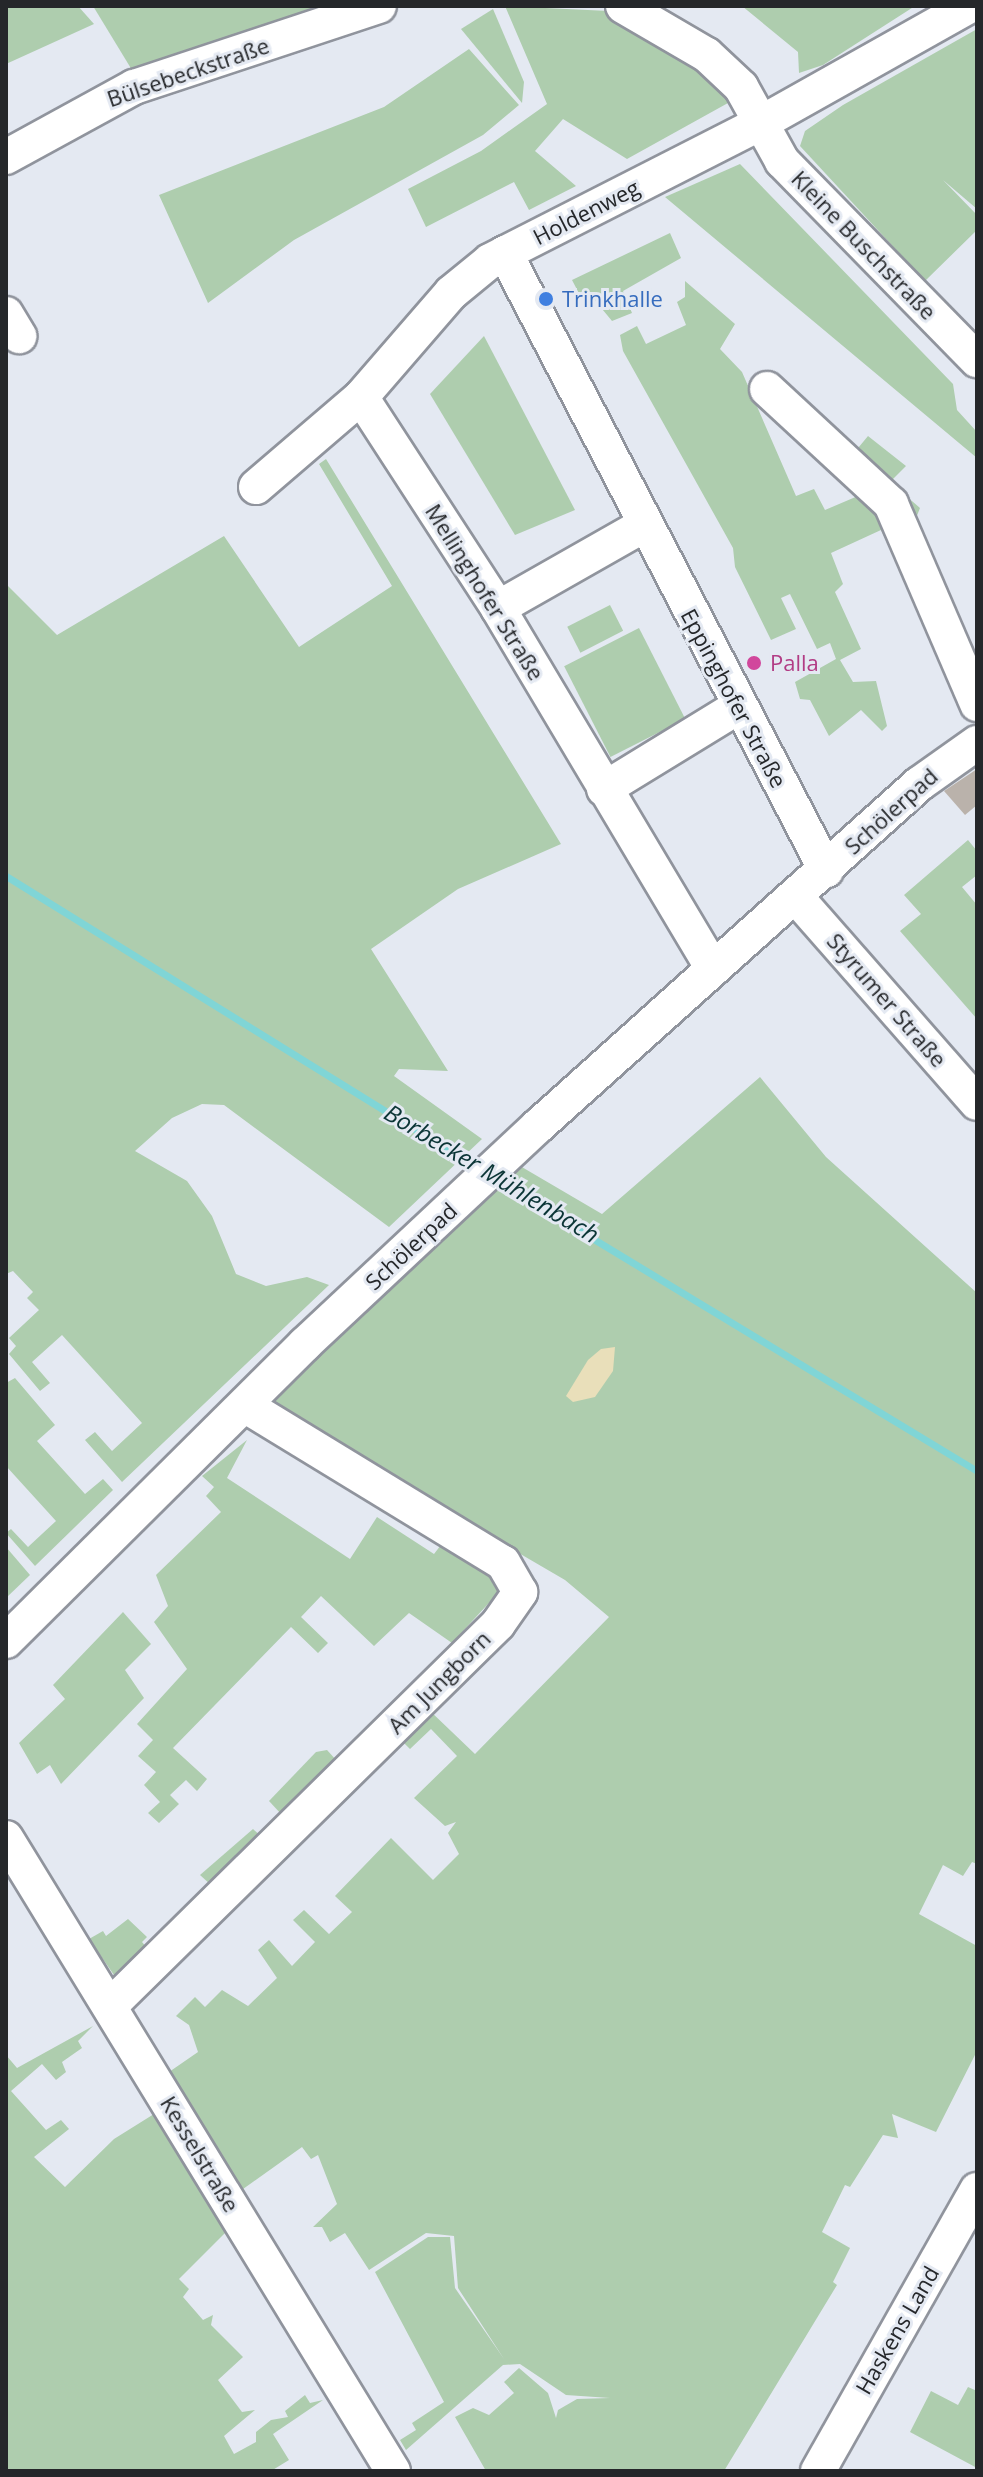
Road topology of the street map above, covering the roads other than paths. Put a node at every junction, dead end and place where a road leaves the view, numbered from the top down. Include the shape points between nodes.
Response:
1 (379, 6) edge
2 (623, 6) edge
3 (969, 6) edge
4 (759, 124) junction
5 (6, 157) edge
6 (505, 253) junction
7 (977, 360) edge
8 (767, 389) dead end
9 (361, 397) junction
10 (256, 487) dead end
11 (644, 525) junction
12 (498, 608) junction
13 (977, 704) edge
14 (738, 707) junction
15 (977, 743) edge
16 (604, 789) junction
17 (826, 870) junction
18 (796, 897) junction
19 (713, 969) junction
20 (977, 1103) edge
21 (246, 1406) junction
22 (6, 1641) edge
23 (6, 1838) edge
24 (111, 2005) junction
25 (977, 2190) edge
26 (393, 2471) edge
27 (818, 2471) edge

1 - 5 street, Bülsebeckstraße via 134,87
2 - 4 street via 707,55 741,87
3 - 4 street, Holdenweg
4 - 6 street, Holdenweg
4 - 7 street, Kleine Buschstraße via 782,161
6 - 9 street, Holdenweg via 451,293
6 - 11 street, Eppinghofer Straße
8 - 13 street via 891,504
9 - 10 street, Holdenweg
9 - 12 street, Mellinghofer Straße
11 - 12 street
11 - 14 street, Eppinghofer Straße
12 - 16 street, Mellinghofer Straße
14 - 16 street
14 - 17 street, Eppinghofer Straße
15 - 17 street, Schölerpad via 940,766
16 - 19 street, Mellinghofer Straße
17 - 18 street, Schölerpad
18 - 19 street, Schölerpad
18 - 20 street, Styrumer Straße
19 - 21 street, Schölerpad
21 - 22 street, Schölerpad
21 - 24 street, Am Jungborn via 503,1563 520,1592 498,1624
23 - 24 street, Kesselstraße
24 - 26 street, Kesselstraße
25 - 27 street, Haskens Land

